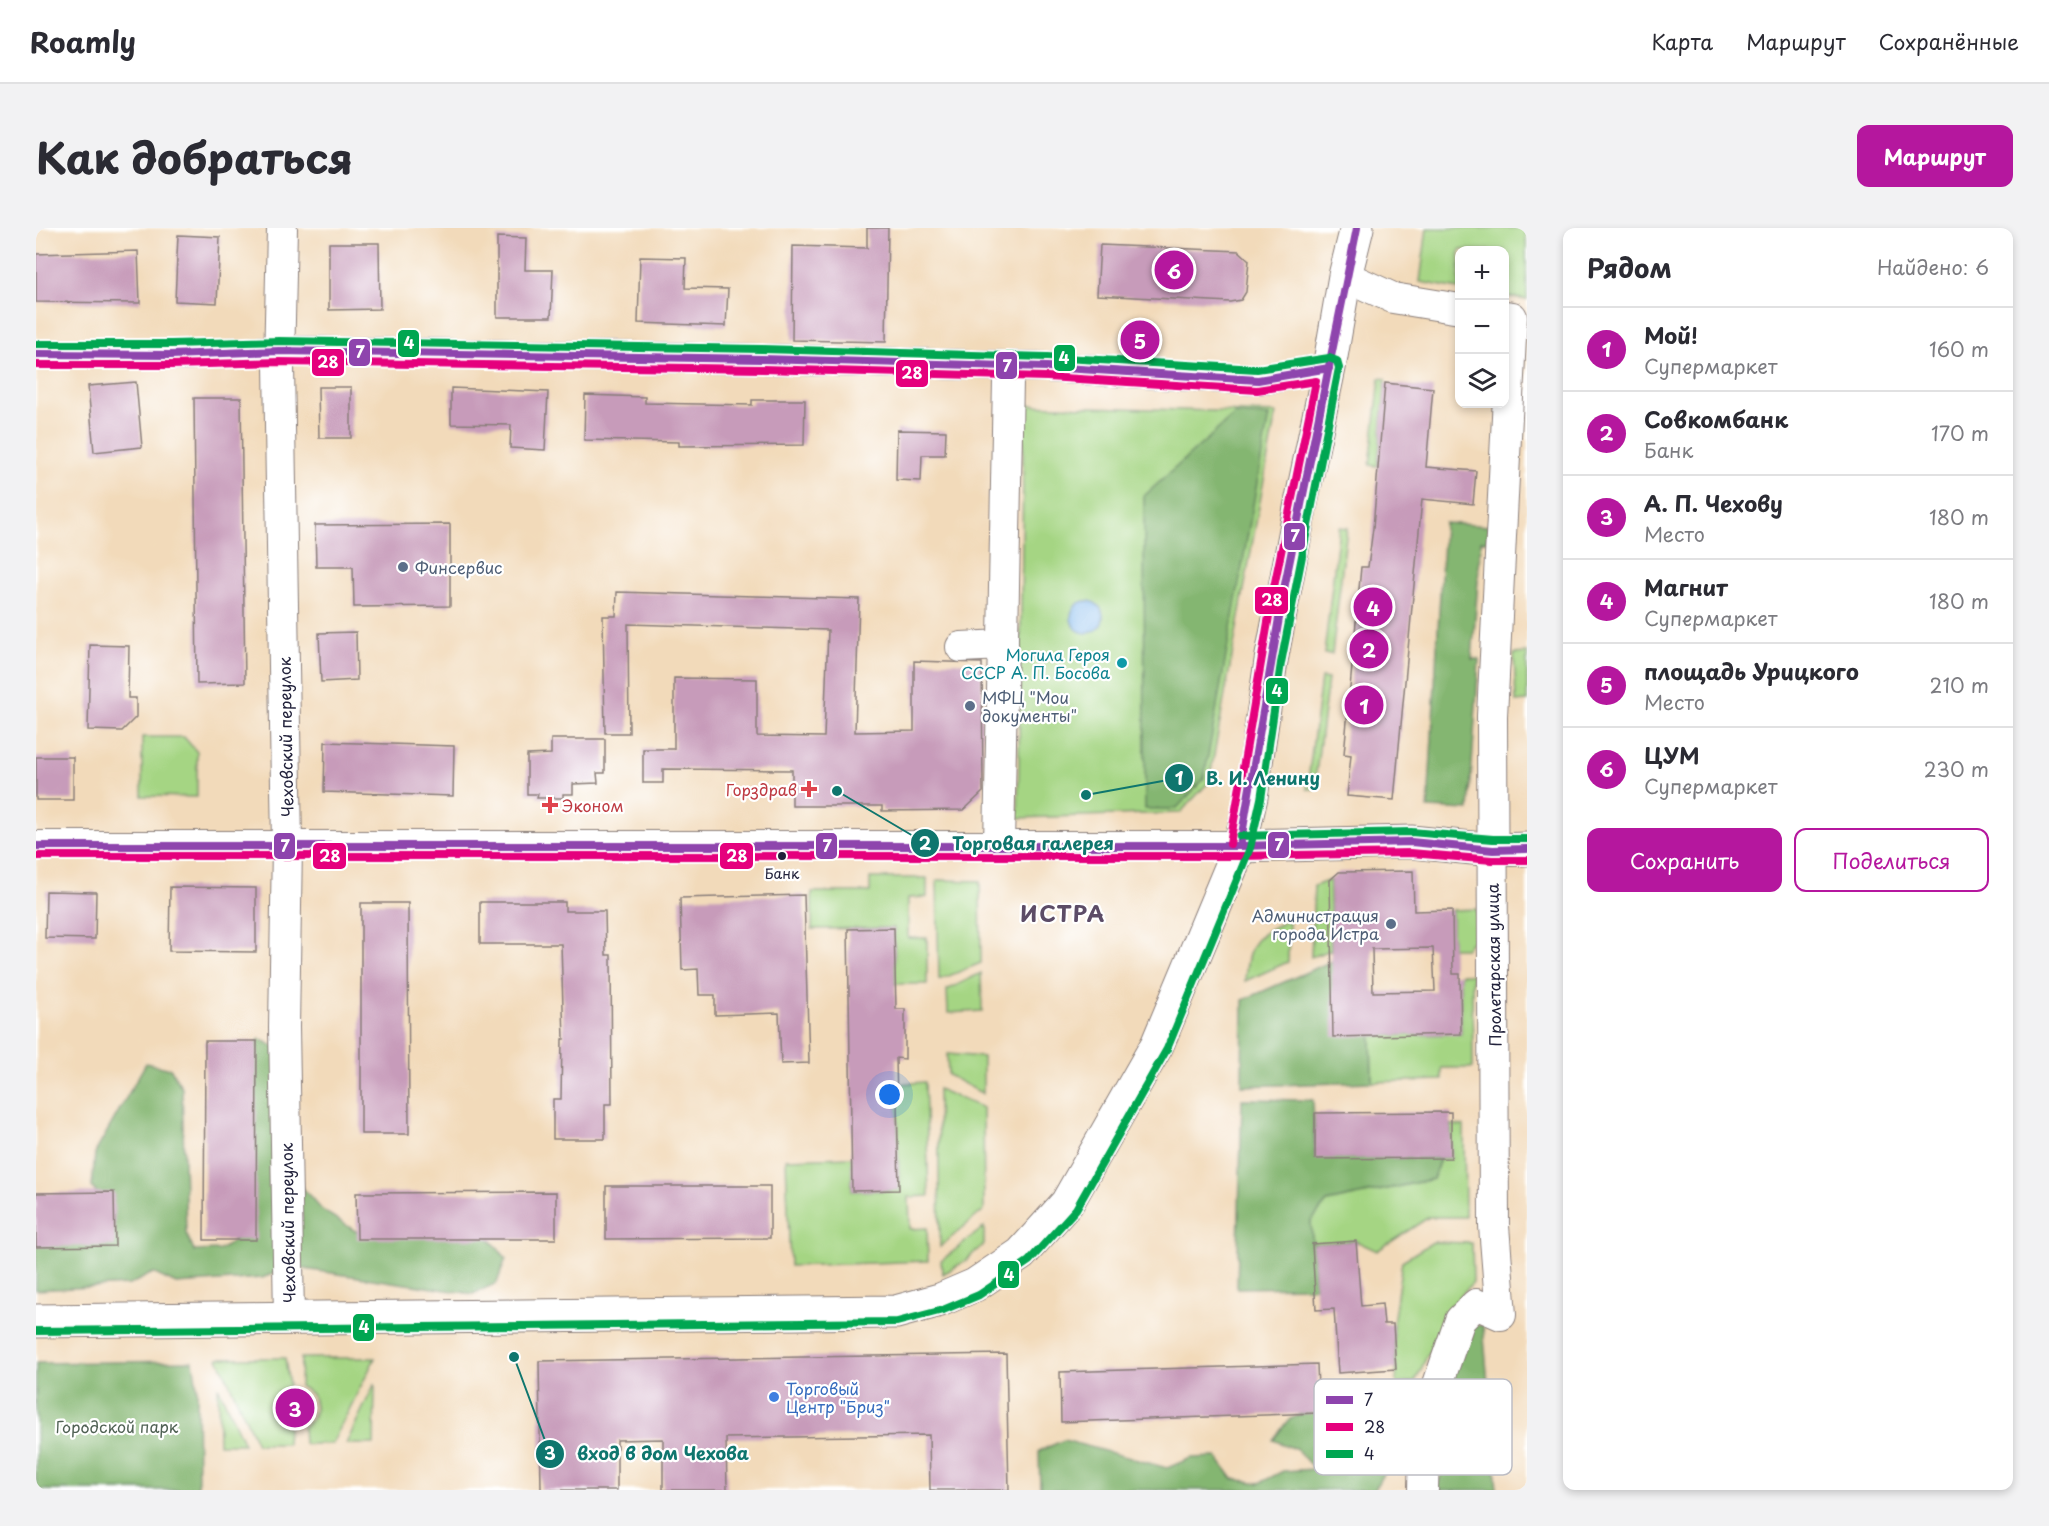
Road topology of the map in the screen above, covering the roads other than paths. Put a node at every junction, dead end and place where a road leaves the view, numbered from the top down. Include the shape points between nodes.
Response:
1 (282, 228) edge
2 (1357, 228) edge
3 (1345, 276) junction
4 (1455, 308) edge
5 (279, 351) junction
6 (36, 354) edge
7 (1506, 354) edge
8 (1329, 368) junction
9 (1008, 373) junction
10 (1003, 645) junction
11 (961, 647) dead end
12 (36, 846) edge
13 (286, 846) junction
14 (999, 846) junction
15 (1240, 846) junction
16 (1527, 849) edge
17 (1493, 850) junction
18 (289, 1318) junction
19 (36, 1321) edge
20 (1440, 1379) edge
21 (1423, 1475) edge
22 (1423, 1490) edge

1 - 5 street, Чеховский переулок
2 - 3 main road
3 - 4 street via 1393,298
3 - 8 main road
5 - 6 street
5 - 9 street via 762,359
5 - 13 street, Чеховский переулок
7 - 17 street, Пролетарская улица via 1492,716
8 - 9 street via 1258,380 1047,367
8 - 15 main road via 1271,662
9 - 10 street
10 - 11 street
10 - 14 street
12 - 13 street
13 - 14 street
13 - 18 street, Чеховский переулок via 284,1028
14 - 15 street
15 - 17 main road via 1411,842
15 - 18 main road via 1157,1045 1067,1203 1021,1254 975,1285 897,1312
16 - 17 main road
17 - 20 street, Пролетарская улица via 1494,1226 1501,1315 1476,1304 1460,1320
18 - 19 main road
21 - 22 street, Пролетарская улица

